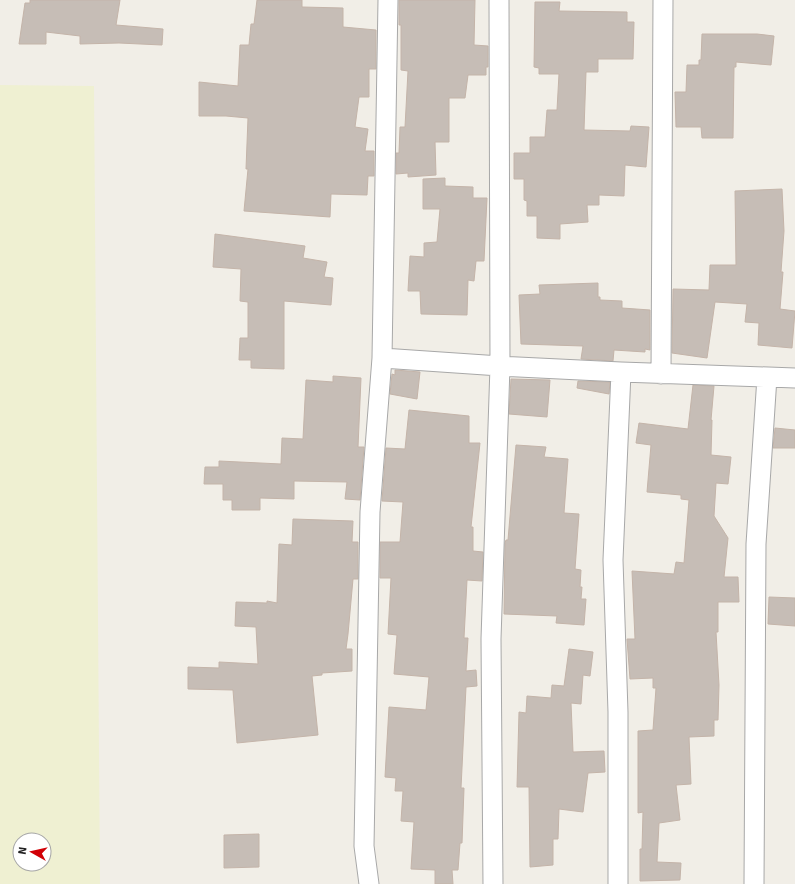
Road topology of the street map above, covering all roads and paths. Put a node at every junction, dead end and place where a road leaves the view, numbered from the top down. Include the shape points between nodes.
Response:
1 (388, 0) edge
2 (499, 0) edge
3 (663, 0) edge
4 (382, 358) junction
5 (500, 366) junction
6 (621, 372) junction
7 (661, 374) junction
8 (767, 377) junction
9 (795, 378) edge
10 (369, 884) edge
11 (493, 884) edge
12 (618, 884) edge
13 (754, 884) edge

1 - 4 street
2 - 5 street
3 - 7 street
4 - 5 street
4 - 10 street via 370,520 364,846
5 - 6 street
5 - 11 street via 491,639
6 - 7 street
6 - 12 street via 613,560 618,712
7 - 8 street
8 - 9 street
8 - 13 street via 756,544

